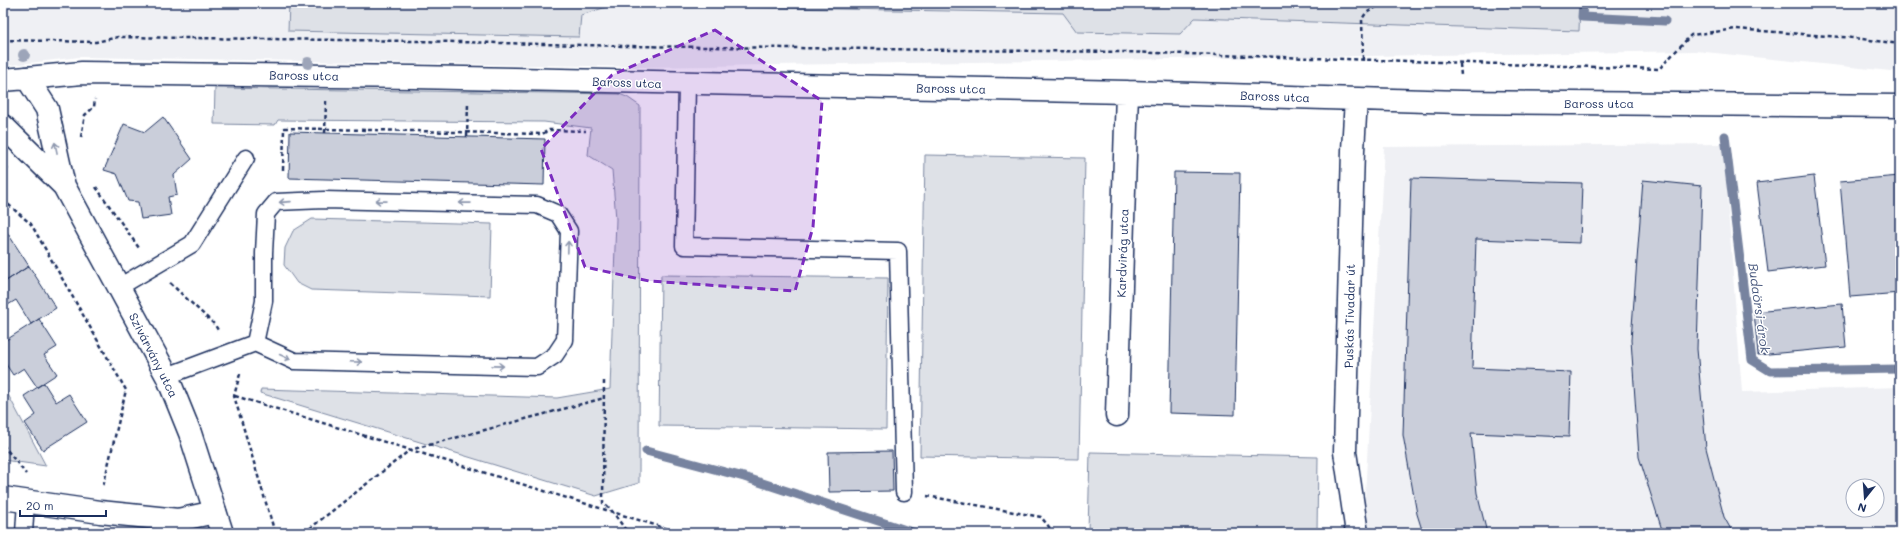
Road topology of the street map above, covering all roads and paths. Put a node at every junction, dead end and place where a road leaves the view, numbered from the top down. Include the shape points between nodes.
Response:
1 (1383, 3) edge
2 (3, 40) edge
3 (1900, 44) edge
4 (1363, 59) junction
5 (27, 78) junction
6 (3, 80) edge
7 (687, 84) junction
8 (1127, 92) junction
9 (1356, 99) junction
10 (326, 100) dead end
11 (468, 103) dead end
12 (1900, 106) edge
13 (94, 108) dead end
14 (85, 115) dead end
15 (3, 126) edge
16 (325, 129) junction
17 (586, 131) dead end
18 (467, 132) junction
19 (325, 133) dead end
20 (467, 136) dead end
21 (246, 158) dead end
22 (283, 170) dead end
23 (64, 186) junction
24 (3, 200) edge
25 (119, 287) junction
26 (255, 343) junction
27 (167, 376) junction
28 (604, 381) dead end
29 (604, 398) junction
30 (1117, 414) dead end
31 (3, 445) edge
32 (410, 450) junction
33 (904, 492) joint
34 (3, 498) edge
35 (26, 501) junction
36 (612, 511) junction
37 (100, 512) junction
38 (216, 512) junction
39 (24, 533) edge
40 (222, 533) edge
41 (275, 533) edge
42 (304, 533) edge
43 (628, 533) edge
44 (681, 533) edge
45 (1054, 533) edge
46 (1357, 533) edge

1 - 4 path via 1366,13 1362,19
2 - 4 path via 96,42 118,37 415,41 1124,52
3 - 4 path via 1736,29 1691,35 1659,69
5 - 6 street, Baross utca
5 - 7 street, Baross utca via 82,72
23 -> 5 street, Szivárvány utca via 47,109
7 - 8 street, Baross utca
7 - 33 lane via 684,246 898,251
8 - 9 street, Baross utca
8 - 30 street, Kardvirág utca
9 - 12 street, Baross utca
9 - 46 street, Puskás Tivadar út via 1345,452
10 - 16 path
11 - 18 path
13 - 14 path
15 - 23 street, Szivárvány utca
16 - 18 path
16 - 19 path
16 - 22 path via 284,128
17 - 18 path via 549,130 542,134
18 - 20 path
21 - 25 lane via 192,244
23 - 25 street, Szivárvány utca
24 - 37 path via 31,224 126,390 104,481
25 - 27 street, Szivárvány utca
26 -> 26 lane via 294,361 537,367 555,355 565,340 568,231 558,214 537,205 318,200 276,202 266,214 264,301
26 - 27 lane
27 - 38 street, Szivárvány utca via 190,433
28 - 29 path
29 - 32 path
29 - 36 path via 603,503
31 - 35 path via 26,473
32 - 36 path
32 - 41 path via 234,396
32 - 42 path
33 - 45 path via 1041,517
34 - 35 street
35 - 37 street
35 - 39 lane
36 - 43 path
36 - 44 path
37 - 38 street via 178,520
38 - 40 street, Szivárvány utca

